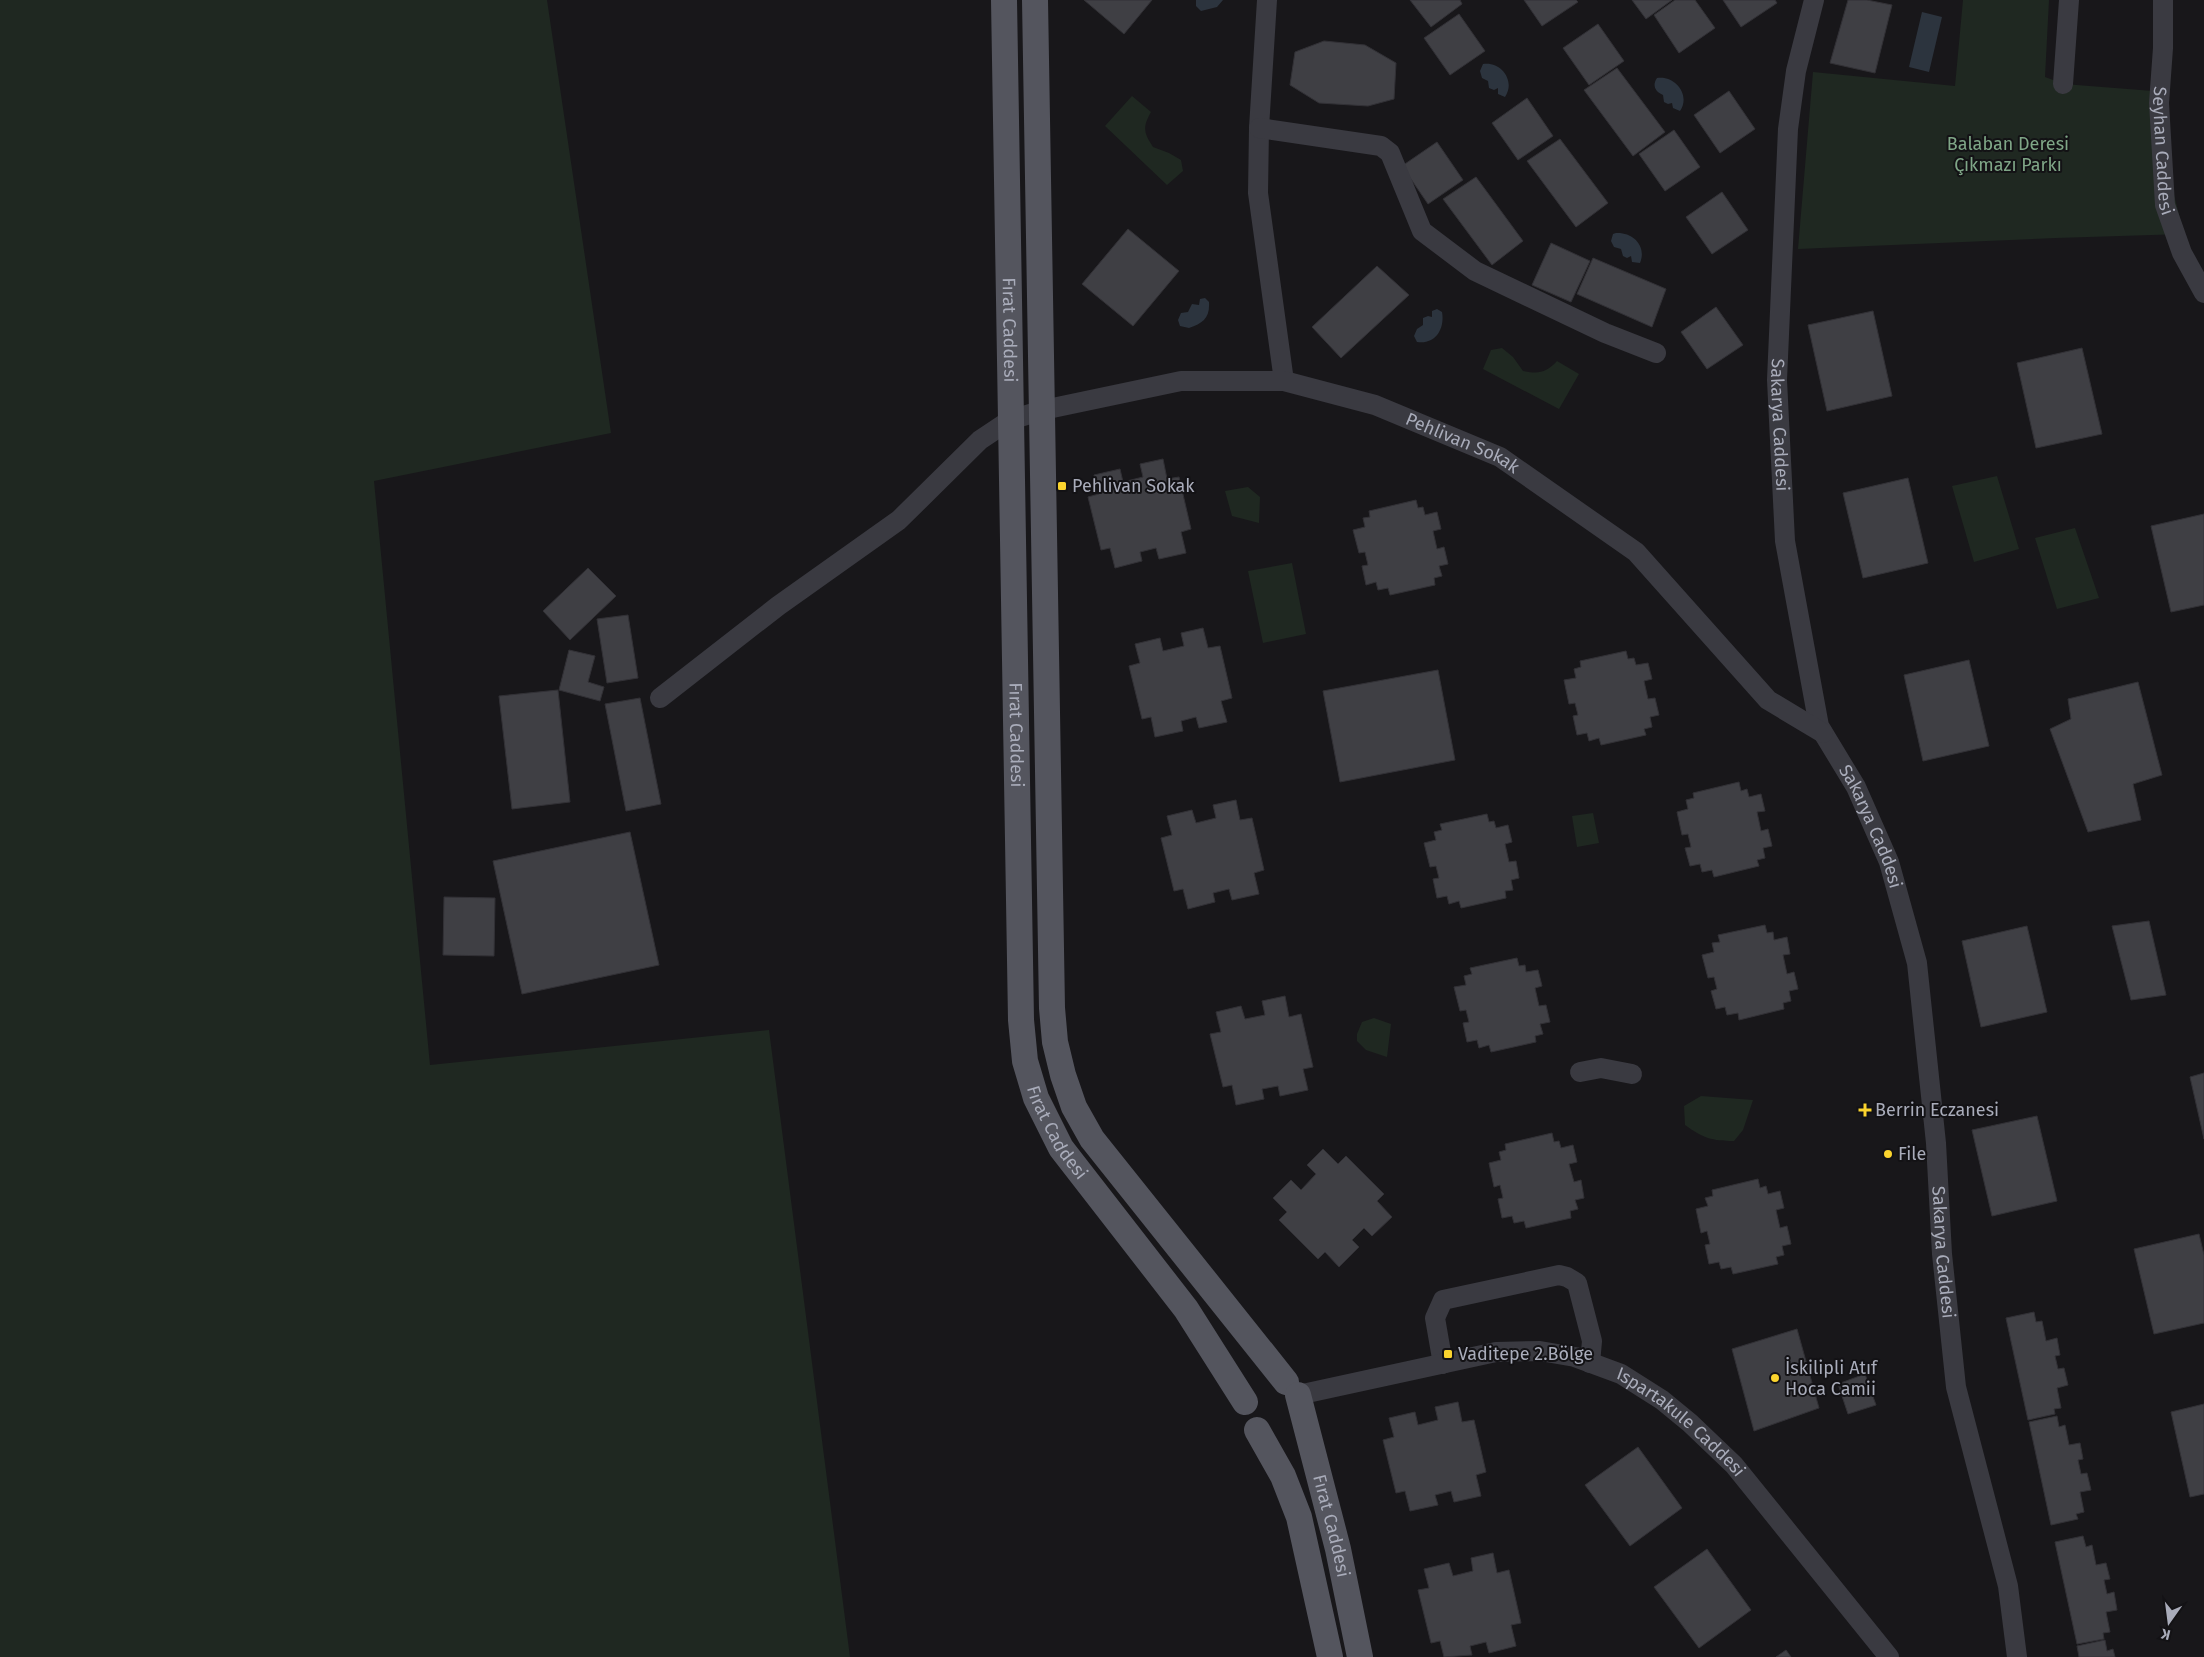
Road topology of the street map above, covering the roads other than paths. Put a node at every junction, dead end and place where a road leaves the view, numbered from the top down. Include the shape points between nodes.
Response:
1 (1004, 0) edge
2 (1035, 0) edge
3 (1267, 0) edge
4 (1814, 0) edge
5 (2069, 0) edge
6 (2163, 0) edge
7 (2064, 84) dead end
8 (1259, 128) junction
9 (2204, 293) edge
10 (1656, 353) dead end
11 (1284, 381) junction
12 (1043, 410) junction
13 (1010, 420) junction
14 (660, 698) dead end
15 (1823, 733) junction
16 (1580, 1072) dead end
17 (1632, 1074) dead end
18 (1590, 1363) junction
19 (1443, 1364) junction
20 (1292, 1388) junction
21 (1245, 1402) junction
22 (1257, 1430) junction
23 (1330, 1657) edge
24 (1360, 1657) edge
25 (1889, 1657) edge
26 (2017, 1657) edge

1 - 13 main road, Fırat Caddesi
2 - 12 main road, Fırat Caddesi
3 - 8 street
4 - 15 street, Sakarya Caddesi via 1796,71 1788,129 1776,380 1785,541 1807,666
5 - 7 street
6 - 9 street, Seyhan Caddesi via 2159,103 2165,205 2182,253
8 - 10 street via 1381,146 1390,153 1422,231 1429,237 1475,271 1605,333
8 - 11 street via 1258,192
11 - 12 street, Pehlivan Sokak via 1181,381
11 - 15 street, Pehlivan Sokak via 1375,405 1500,457 1636,552 1768,700
12 - 13 street, Pehlivan Sokak
12 - 20 main road, Fırat Caddesi via 1052,1008 1055,1042 1063,1074 1074,1107 1092,1139
13 - 14 street, Pehlivan Sokak via 980,440 899,520 778,606
13 - 21 main road, Fırat Caddesi via 1021,1010 1025,1061 1036,1098 1061,1148 1186,1309
15 - 26 street, Sakarya Caddesi via 1856,787 1889,862 1917,963 1956,1387 2008,1586
16 - 17 street via 1601,1068
18 - 19 street, Ispartakule Caddesi via 1540,1351 1496,1352
18 - 19 street via 1592,1341 1578,1283 1559,1275 1443,1300 1434,1318
18 - 25 street, Ispartakule Caddesi via 1620,1374 1662,1400 1734,1465
19 - 20 street, Ispartakule Caddesi
20 - 21 main road via 1277,1379 1263,1382
20 - 22 main road via 1299,1412 1291,1427 1276,1432
20 - 24 main road, Fırat Caddesi via 1338,1549
21 - 22 main road via 1247,1416
22 - 23 main road, Fırat Caddesi via 1283,1476 1299,1517

